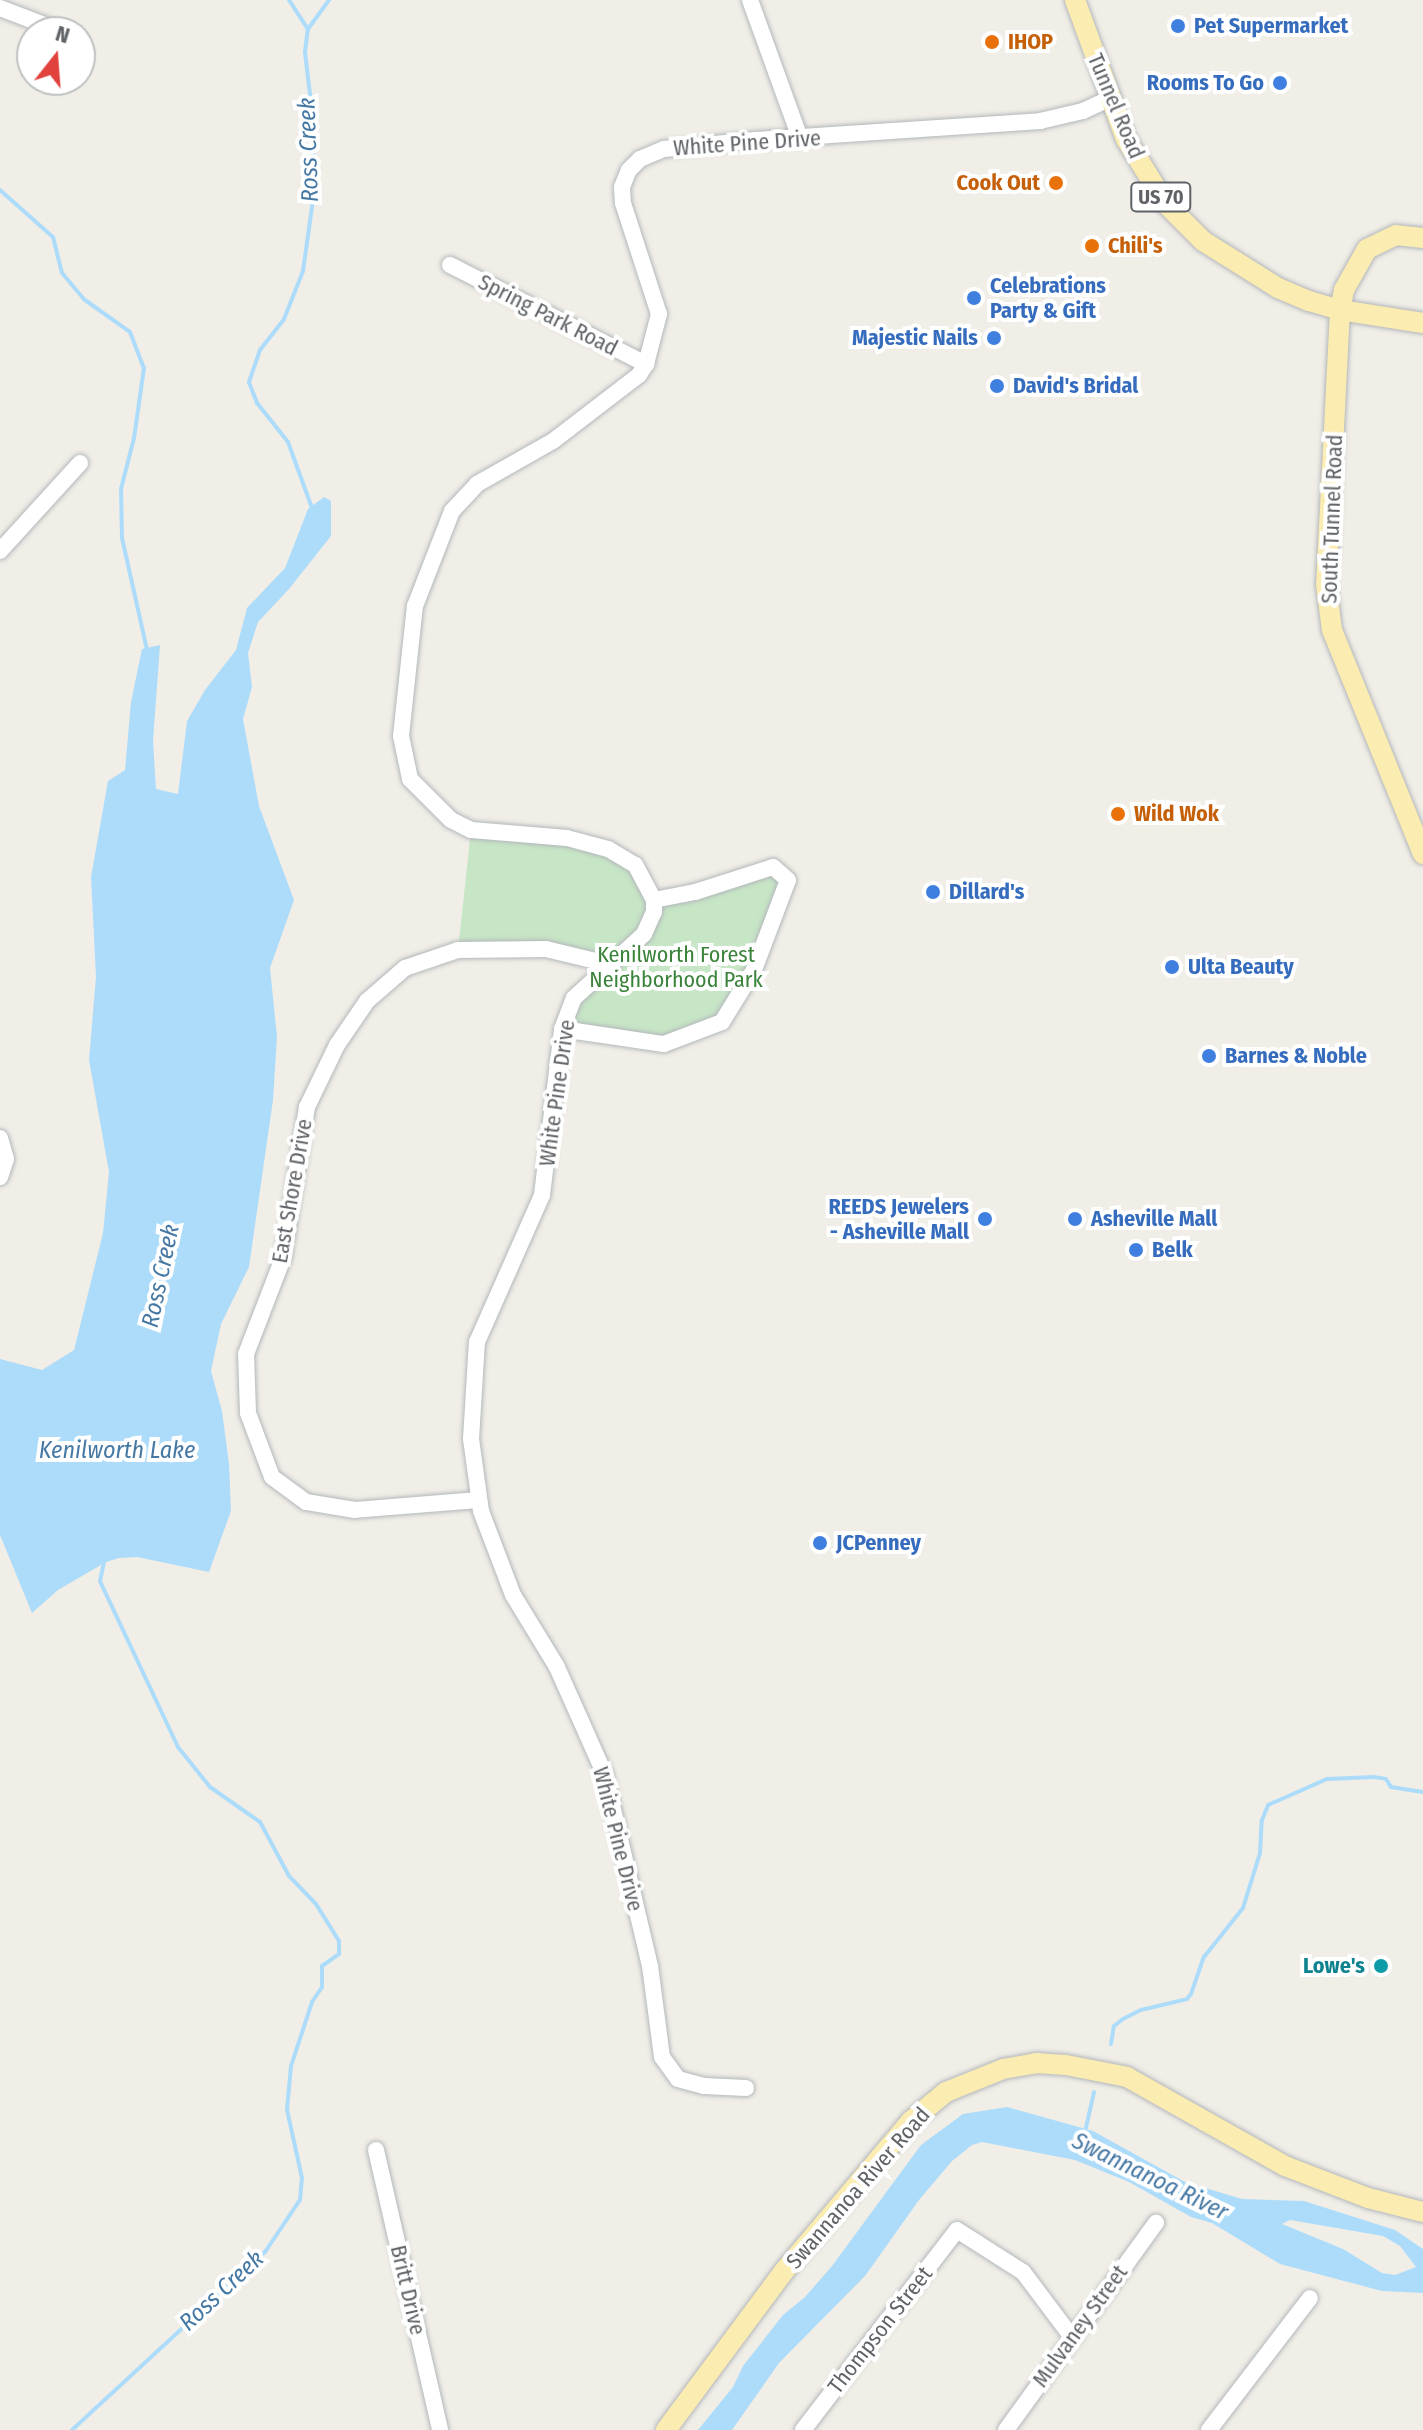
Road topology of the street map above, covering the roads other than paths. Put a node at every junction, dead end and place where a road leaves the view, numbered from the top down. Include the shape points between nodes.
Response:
1 (750, 0) edge
2 (1075, 0) edge
3 (0, 8) edge
4 (21, 16) edge
5 (1109, 99) junction
6 (800, 138) junction
7 (1423, 238) edge
8 (450, 265) dead end
9 (1340, 310) junction
10 (1423, 323) edge
11 (646, 364) junction
12 (80, 463) dead end
13 (0, 551) edge
14 (1423, 854) edge
15 (654, 900) junction
16 (608, 964) junction
17 (562, 1029) junction
18 (0, 1138) edge
19 (0, 1177) edge
20 (478, 1500) junction
21 (746, 2088) dead end
22 (376, 2150) dead end
23 (1423, 2212) edge
24 (1156, 2223) dead end
25 (1310, 2298) dead end
26 (1071, 2336) junction
27 (440, 2430) edge
28 (666, 2430) edge
29 (803, 2430) edge
30 (1006, 2430) edge
31 (1209, 2430) edge

1 - 6 street
2 - 5 main road, Tunnel Road / US 70
3 - 4 street
5 - 6 street, White Pine Drive via 1040,121
5 - 9 main road, Tunnel Road / US 70 via 1165,203 1203,241 1278,288
6 - 11 street, White Pine Drive via 664,149 629,170 623,203 659,314
7 - 9 main road, South Tunnel Road via 1396,235 1367,249 1352,270
8 - 11 street, Spring Park Road
9 - 10 main road, Tunnel Road / US 70
9 - 14 main road, South Tunnel Road via 1326,604
11 - 15 street via 639,375 553,441 477,484 452,511 415,606 401,736 410,779 451,820 471,830 567,838 608,849 635,865
12 - 13 street
15 - 16 street, White Pine Drive via 644,934
15 - 17 street via 773,867 788,880 754,970 722,1022 664,1044
16 - 17 street, White Pine Drive via 574,998
16 - 20 street, East Shore Drive via 546,949 458,950 405,968 367,1001 337,1045 307,1107 283,1258 246,1354 248,1413 272,1477 306,1502 355,1510
17 - 20 street, White Pine Drive via 542,1195 477,1342 471,1439
18 - 19 street via 6,1159
20 - 21 street, White Pine Drive via 513,1595 557,1667 605,1775 650,1966 662,2057 678,2079
22 - 27 street, Britt Drive
23 - 28 main road, Swannanoa River Road via 1368,2198 1285,2166 1127,2077 1036,2063 1003,2069 946,2092 911,2121 785,2270
24 - 26 street, Mulvaney Street
25 - 31 street
26 - 29 street, Thompson Street via 1023,2272 957,2230
26 - 30 street, Mulvaney Street

